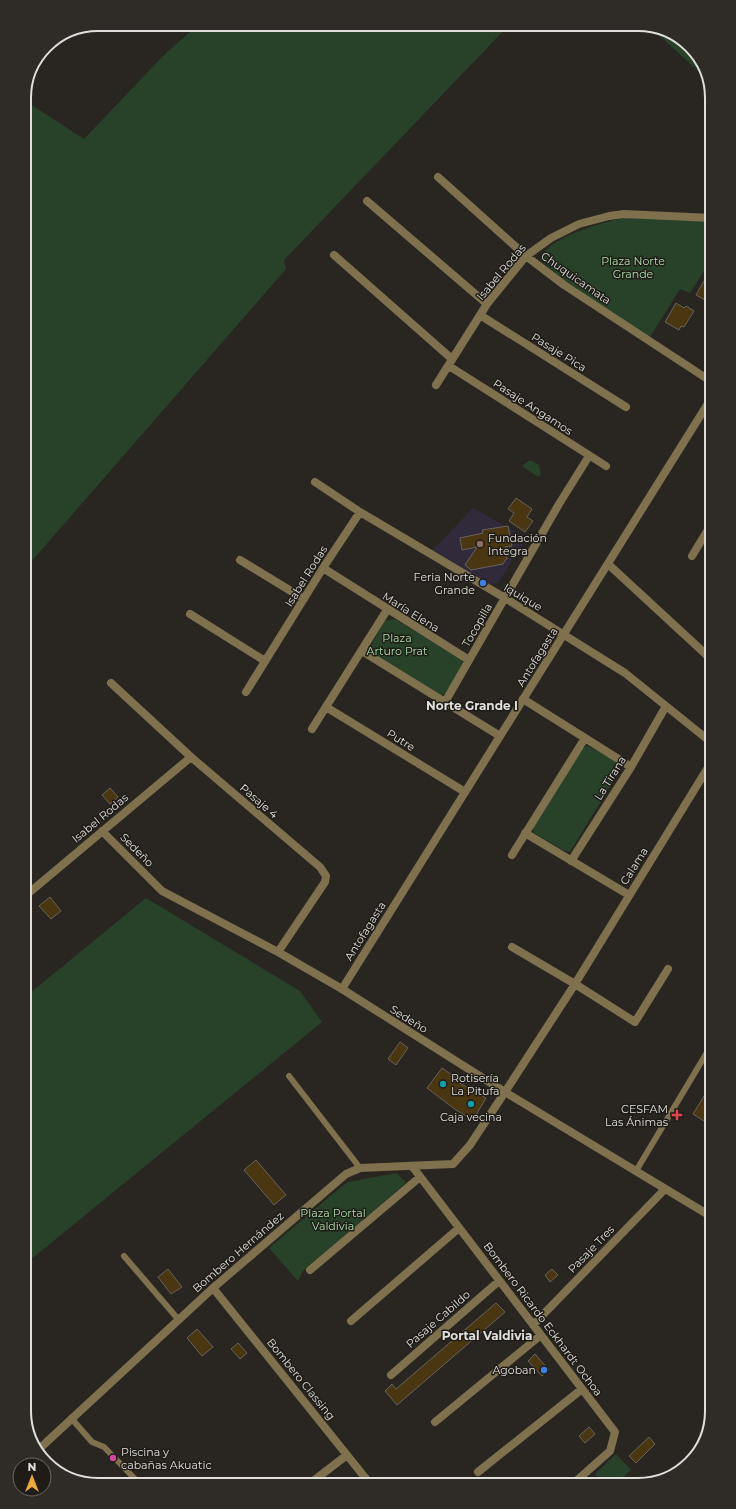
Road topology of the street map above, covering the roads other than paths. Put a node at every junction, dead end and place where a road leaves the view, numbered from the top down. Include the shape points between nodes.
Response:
1 (438, 177) dead end
2 (367, 201) dead end
3 (705, 218) edge
4 (334, 255) dead end
5 (526, 256) junction
6 (487, 304) junction
7 (480, 315) junction
8 (451, 362) junction
9 (705, 377) edge
10 (436, 385) dead end
11 (626, 407) dead end
12 (705, 408) edge
13 (589, 456) junction
14 (606, 466) dead end
15 (315, 482) dead end
16 (360, 512) junction
17 (705, 535) edge
18 (692, 556) dead end
19 (240, 560) dead end
20 (608, 564) junction
21 (323, 568) junction
22 (505, 598) junction
23 (304, 600) junction
24 (387, 610) junction
25 (190, 614) dead end
26 (564, 634) junction
27 (362, 651) junction
28 (705, 654) edge
29 (469, 660) junction
30 (265, 661) junction
31 (110, 682) dead end
32 (246, 692) dead end
33 (523, 699) junction
34 (445, 702) junction
35 (666, 706) junction
36 (326, 707) junction
37 (312, 729) dead end
38 (500, 736) junction
39 (705, 737) edge
40 (585, 738) junction
41 (192, 757) junction
42 (631, 767) junction
43 (705, 772) edge
44 (465, 792) junction
45 (102, 831) junction
46 (525, 833) junction
47 (512, 855) dead end
48 (571, 861) junction
49 (31, 891) edge
50 (628, 896) junction
51 (512, 947) dead end
52 (278, 952) junction
53 (668, 969) dead end
54 (575, 984) junction
55 (342, 989) junction
56 (705, 1056) edge
57 (289, 1076) dead end
58 (505, 1092) junction
59 (412, 1166) junction
60 (360, 1168) junction
61 (636, 1171) junction
62 (420, 1177) junction
63 (665, 1189) junction
64 (705, 1214) edge
65 (460, 1228) junction
66 (124, 1256) dead end
67 (310, 1270) dead end
68 (499, 1281) junction
69 (213, 1288) junction
70 (178, 1320) junction
71 (351, 1321) dead end
72 (533, 1325) junction
73 (541, 1335) junction
74 (391, 1375) dead end
75 (582, 1389) junction
76 (71, 1418) junction
77 (435, 1422) dead end
78 (42, 1447) edge
79 (348, 1455) junction
80 (478, 1472) dead end
81 (134, 1478) edge
82 (317, 1478) edge
83 (366, 1478) edge
84 (581, 1478) edge

1 - 5 street, Chuquicamata
2 - 6 street
3 - 5 street, Isabel Rodas via 624,214 609,216 565,230
4 - 8 street, Pasaje Angamos
5 - 6 street, Isabel Rodas
5 - 9 street, Chuquicamata via 564,285
6 - 7 street, Isabel Rodas
7 - 8 street, Isabel Rodas
7 - 11 street, Pasaje Pica
8 - 10 street, Isabel Rodas
8 - 13 street, Pasaje Angamos
12 - 20 street, Antofagasta
13 - 14 street, Pasaje Angamos
13 - 22 street, Tocopilla
15 - 16 street, Iquique
16 - 21 street, Isabel Rodas
16 - 22 street, Iquique
17 - 18 street
19 - 23 street
20 - 26 street, Antofagasta
20 - 28 street
21 - 23 street, Isabel Rodas
21 - 24 street, María Elena
22 - 26 street, Iquique
22 - 29 street, Tocopilla
23 - 30 street, Isabel Rodas
24 - 27 street
24 - 29 street, María Elena
25 - 30 street
26 - 33 street, Antofagasta
26 - 35 street, Iquique via 625,673
27 - 34 street
27 - 36 street
29 - 34 street, Tocopilla
30 - 32 street, Isabel Rodas
31 - 41 street, Pasaje 4
33 - 38 street, Antofagasta
33 - 40 street
34 - 38 street
35 - 39 street, Iquique
35 - 42 street, La Tirana
36 - 37 street
36 - 44 street, Putre
38 - 44 street, Antofagasta
40 - 42 street
40 - 46 street
41 - 45 street, Isabel Rodas
41 - 52 street, Pasaje 4 via 320,867 326,876
42 - 48 street, La Tirana
43 - 50 street, Calama
44 - 55 street, Antofagasta
45 - 49 street, Isabel Rodas
45 - 52 street, Sedeño via 162,891
46 - 47 street
46 - 48 street
48 - 50 street
50 - 54 street, Calama
51 - 54 street
52 - 55 street, Sedeño
53 - 54 street via 635,1022
54 - 58 street, Calama
55 - 58 street, Sedeño
56 - 61 lane
57 - 60 lane
58 - 59 street, Bombero Hernández via 470,1145 453,1164
58 - 61 street, Sedeño
59 - 60 street, Bombero Hernández
59 - 62 street, Bombero Ricardo Eckhardt Ochoa
60 - 69 street, Bombero Hernández via 346,1174 328,1188
61 - 63 street, Sedeño
62 - 65 street, Bombero Ricardo Eckhardt Ochoa
62 - 67 street
63 - 64 street, Sedeño
63 - 72 street, Pasaje Tres
65 - 68 street, Bombero Ricardo Eckhardt Ochoa
65 - 71 street
66 - 70 lane
68 - 72 street, Bombero Ricardo Eckhardt Ochoa
68 - 74 street, Pasaje Cabildo
69 - 70 street, Bombero Hernández
69 - 79 street, Bombero Classing
70 - 76 street, Bombero Hernández
72 - 73 street, Bombero Ricardo Eckhardt Ochoa
73 - 75 street, Bombero Ricardo Eckhardt Ochoa
73 - 77 street
75 - 80 street
75 - 84 street, Bombero Ricardo Eckhardt Ochoa via 615,1432 610,1451
76 - 78 street, Bombero Hernández
76 - 81 lane via 92,1442 104,1447
79 - 82 street
79 - 83 street, Bombero Classing

